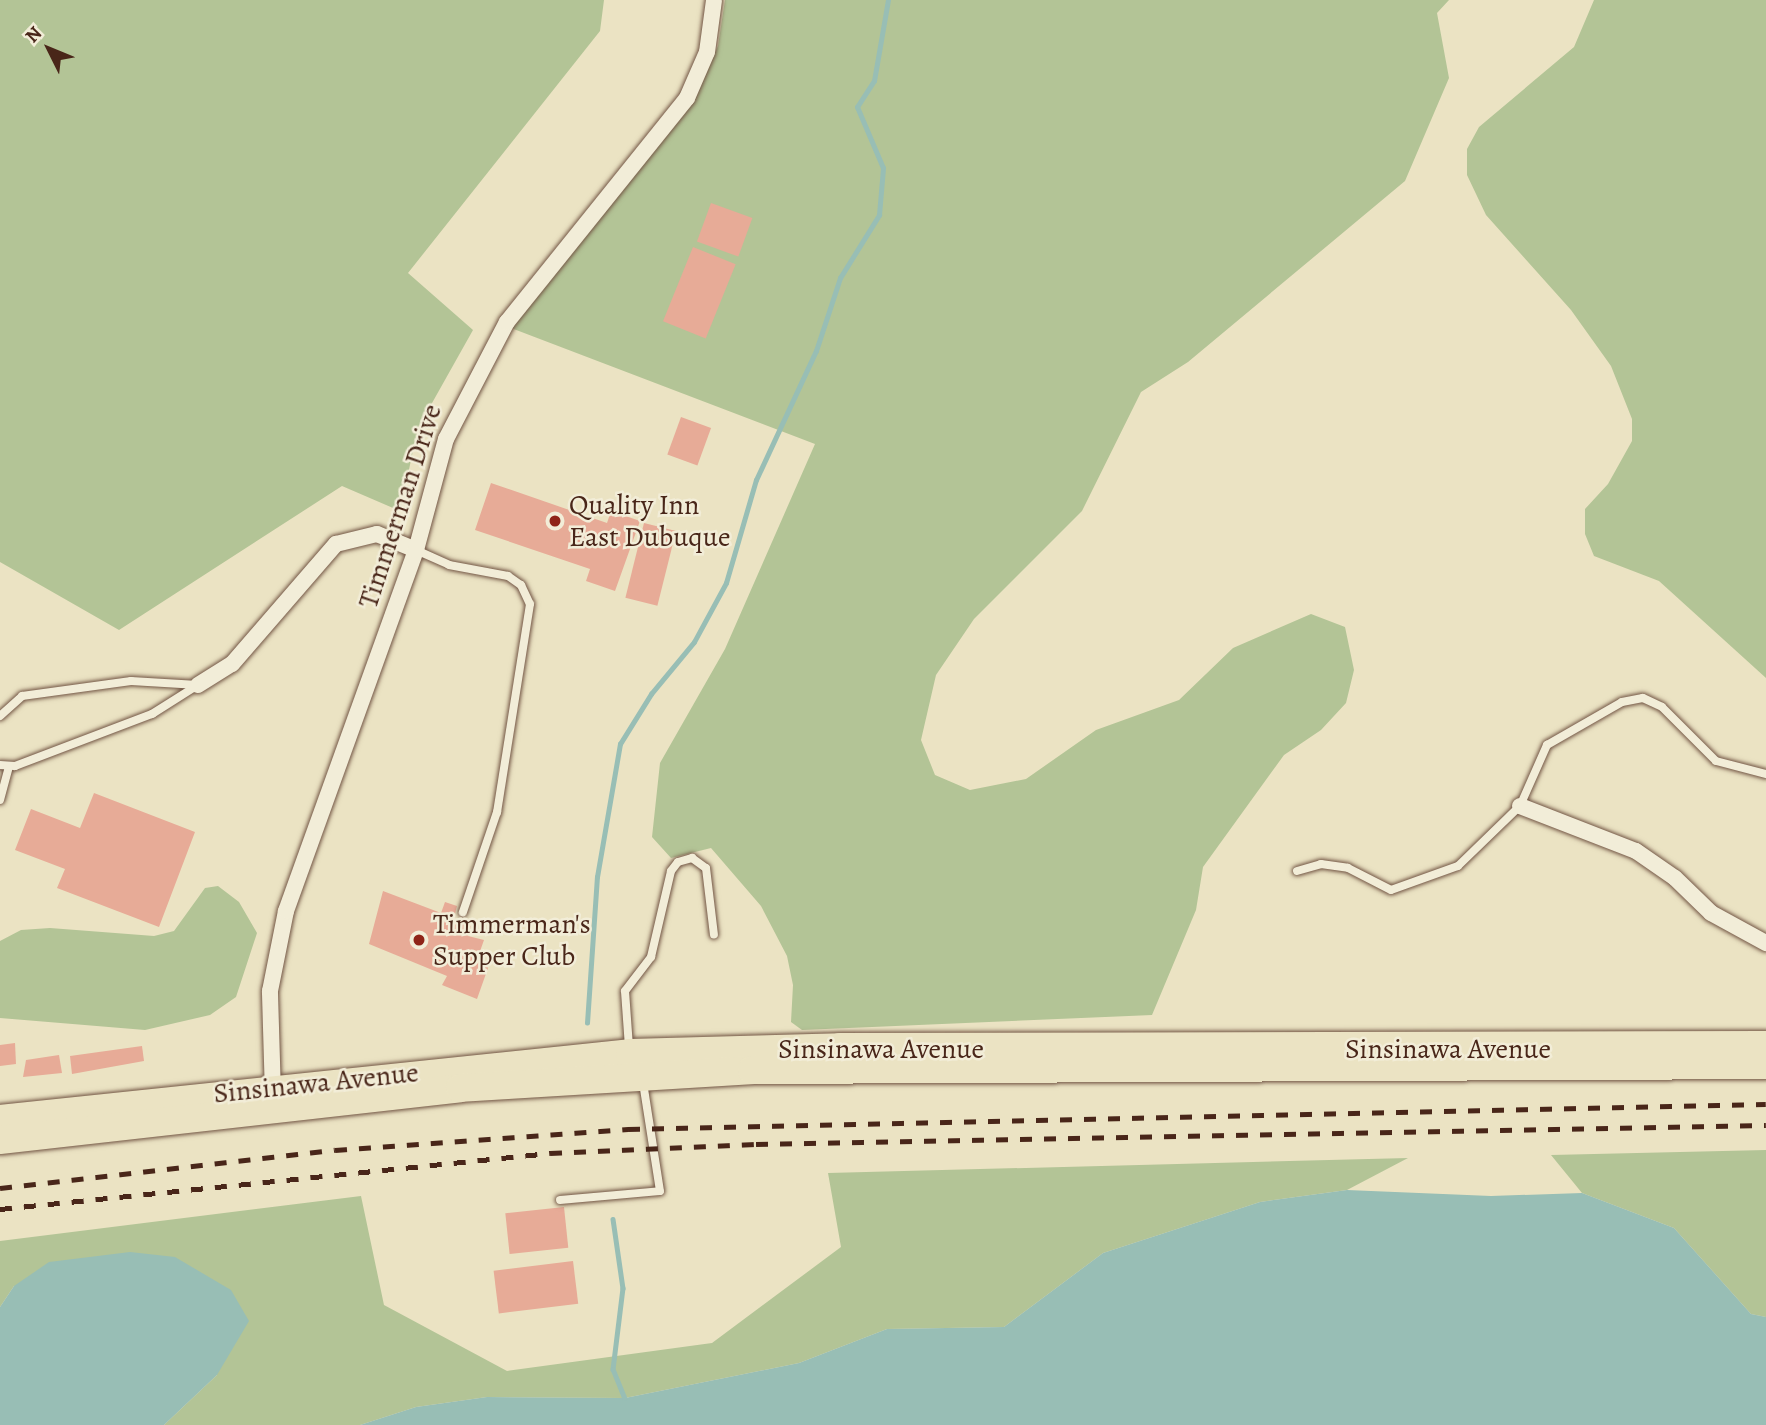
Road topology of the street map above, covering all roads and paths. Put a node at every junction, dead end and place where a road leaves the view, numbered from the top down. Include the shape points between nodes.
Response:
1 (714, 0) edge
2 (416, 550) junction
3 (198, 685) junction
4 (0, 716) edge
5 (4, 765) edge
6 (1766, 774) edge
7 (0, 800) edge
8 (1520, 806) junction
9 (1297, 871) dead end
10 (463, 912) dead end
11 (713, 935) dead end
12 (1766, 943) edge
13 (1766, 1045) edge
14 (636, 1064) junction
15 (1766, 1065) edge
16 (273, 1098) junction
17 (0, 1119) edge
18 (0, 1140) edge
19 (560, 1200) dead end

1 - 2 street, Timmerman Drive via 707,52 687,98 538,281 481,365 446,439
2 - 3 street via 377,534 335,544 232,664
2 - 10 lane via 449,565 508,576 521,585 530,604 497,812
2 - 16 street, Timmerman Drive via 286,911 270,991
3 - 4 lane via 131,681 22,696
3 - 5 lane via 152,714
5 - 7 lane
6 - 8 lane via 1716,761 1662,707 1643,698 1578,723 1547,745
8 - 9 lane via 1458,866 1427,882 1391,890 1348,868 1321,863
8 - 12 street via 1636,851 1675,878 1711,913
11 - 14 lane via 706,868 692,858 678,862 671,872 651,957 625,991
13 - 14 highway, Sinsinawa Avenue via 840,1047
14 - 15 highway, Sinsinawa Avenue via 841,1068
14 - 16 highway, Sinsinawa Avenue
14 - 19 lane via 660,1191
16 - 17 highway, Sinsinawa Avenue
16 - 18 highway, Sinsinawa Avenue

